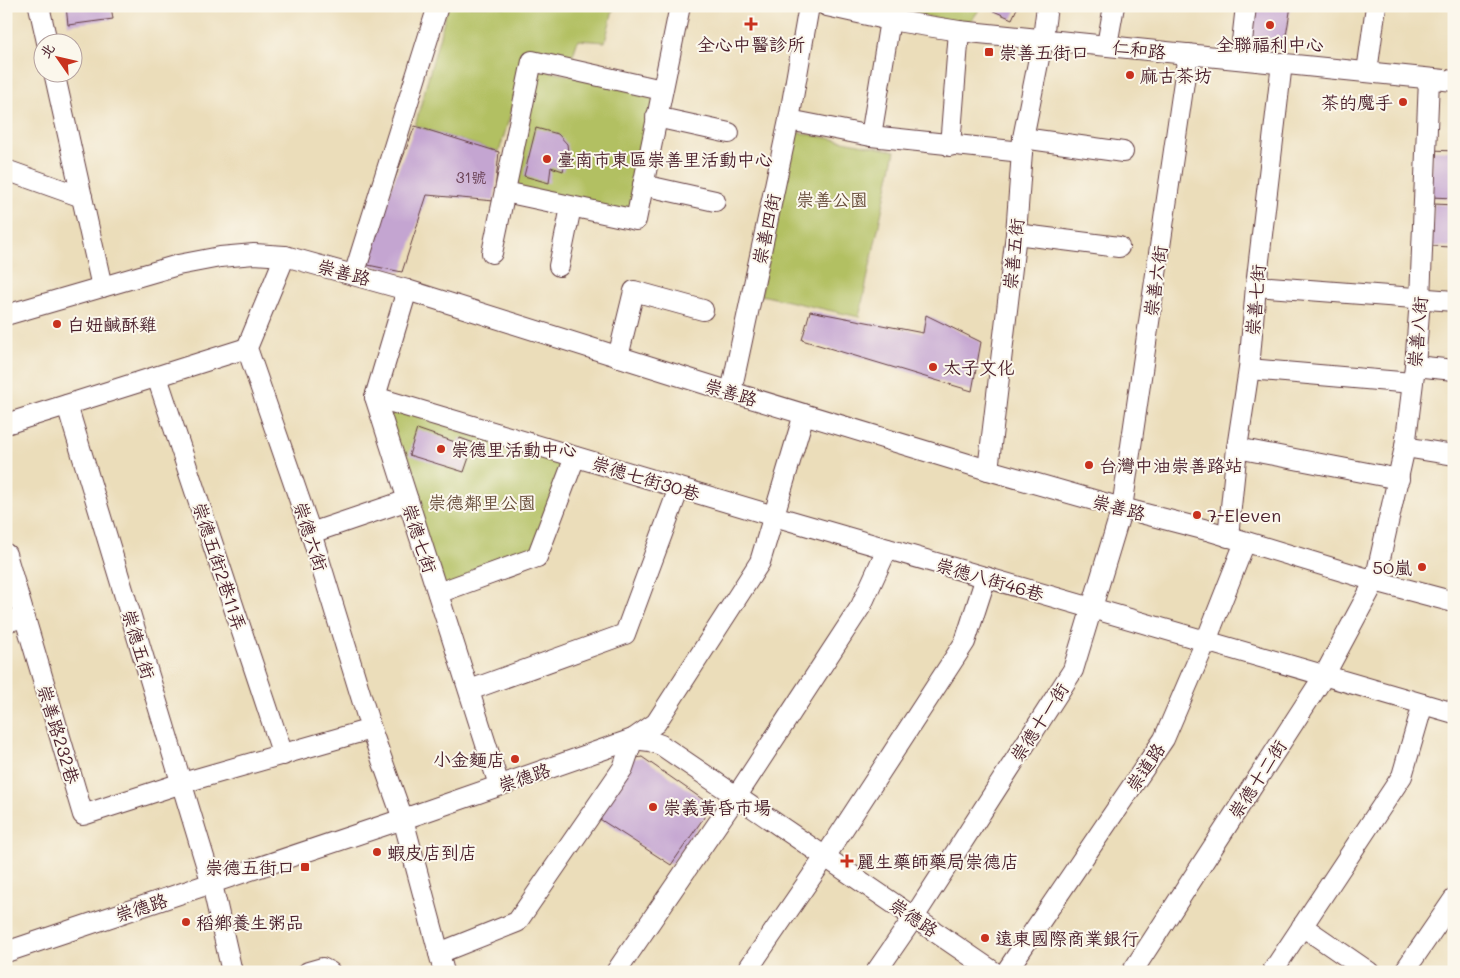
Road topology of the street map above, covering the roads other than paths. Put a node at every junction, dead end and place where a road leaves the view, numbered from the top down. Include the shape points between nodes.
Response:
1 (39, 6) edge
2 (438, 6) edge
3 (680, 6) edge
4 (809, 6) edge
5 (827, 6) edge
6 (1047, 6) edge
7 (1114, 6) edge
8 (1246, 6) edge
9 (1376, 6) edge
10 (890, 20) junction
11 (959, 31) junction
12 (45, 32) edge
13 (1043, 38) junction
14 (1107, 45) junction
15 (1188, 54) junction
16 (1240, 59) junction
17 (1282, 63) junction
18 (1367, 72) junction
19 (1429, 79) junction
20 (1454, 81) edge
21 (56, 82) edge
22 (662, 90) junction
23 (656, 118) junction
24 (789, 120) junction
25 (729, 133) dead end
26 (871, 136) junction
27 (1023, 145) junction
28 (950, 146) junction
29 (1123, 152) dead end
30 (6, 170) edge
31 (643, 184) junction
32 (505, 192) junction
33 (82, 197) junction
34 (715, 200) dead end
35 (571, 207) junction
36 (1016, 234) junction
37 (1119, 247) dead end
38 (492, 252) dead end
39 (285, 256) junction
40 (559, 266) dead end
41 (354, 275) junction
42 (1256, 286) junction
43 (102, 288) junction
44 (407, 290) junction
45 (1420, 299) junction
46 (1454, 301) edge
47 (703, 310) dead end
48 (6, 315) edge
49 (247, 348) junction
50 (618, 357) junction
51 (1249, 369) junction
52 (1454, 370) edge
53 (1414, 375) junction
54 (157, 377) junction
55 (731, 392) junction
56 (375, 397) junction
57 (67, 405) junction
58 (804, 414) junction
59 (6, 424) edge
60 (1405, 447) junction
61 (1237, 448) junction
62 (1454, 455) edge
63 (575, 457) junction
64 (988, 470) junction
65 (1399, 479) junction
66 (679, 488) junction
67 (408, 500) junction
68 (1122, 508) junction
69 (774, 516) junction
70 (311, 533) junction
71 (1236, 539) junction
72 (887, 549) junction
73 (6, 554) edge
74 (986, 578) junction
75 (1375, 581) junction
76 (438, 593) junction
77 (1454, 602) edge
78 (1092, 608) junction
79 (15, 620) edge
80 (1206, 641) junction
81 (1324, 676) junction
82 (470, 690) junction
83 (1423, 704) junction
84 (1454, 713) edge
85 (371, 728) junction
86 (632, 739) junction
87 (283, 755) junction
88 (182, 784) junction
89 (499, 785) junction
90 (736, 797) junction
91 (403, 819) junction
92 (825, 857) junction
93 (212, 884) junction
94 (1454, 899) edge
95 (914, 917) junction
96 (1302, 926) junction
97 (6, 952) edge
98 (442, 962) edge
99 (232, 972) edge
100 (308, 972) edge
101 (330, 972) edge
102 (616, 972) edge
103 (746, 972) edge
104 (876, 972) edge
105 (994, 972) edge
106 (1006, 972) edge
107 (1132, 972) edge
108 (1272, 972) edge
109 (1369, 972) edge
110 (1404, 972) edge

1 - 12 street
2 - 41 street
3 - 22 street
4 - 24 street, 崇善四街
5 - 10 street, 仁和路
6 - 13 street, 崇善五街
7 - 14 street
8 - 16 street
9 - 18 street
10 - 11 street, 仁和路
10 - 26 street
11 - 13 street, 仁和路
11 - 28 street
13 - 14 street, 仁和路
13 - 27 street, 崇善五街
14 - 15 street, 仁和路
15 - 16 street, 仁和路
15 - 68 street, 崇善六街
16 - 17 street, 仁和路
17 - 18 street, 仁和路
17 - 42 street, 崇善七街
18 - 19 street, 仁和路
19 - 20 street, 仁和路
19 - 45 street, 崇善八街
21 - 33 street
22 - 23 street
22 - 32 street via 532,61
23 - 25 street
23 - 31 street
24 - 26 street
24 - 55 street, 崇善四街
26 - 28 street
27 - 28 street
27 - 29 street
27 - 36 street, 崇善五街
30 - 33 street
31 - 34 street
31 - 35 street via 636,220
32 - 35 street
32 - 38 street
33 - 43 street
35 - 40 street
36 - 37 street
36 - 64 street, 崇善五街
39 - 41 street, 崇善路
39 - 43 street, 崇善路 via 220,256
39 - 49 street
41 - 44 street, 崇善路
42 - 45 street
42 - 51 street, 崇善七街
43 - 48 street, 崇善路
44 - 50 street, 崇善路
44 - 56 street
45 - 46 street
45 - 53 street, 崇善八街
47 - 50 street via 634,291
49 - 54 street
49 - 70 street, 崇德六街
50 - 55 street, 崇善路
51 - 53 street
51 - 61 street, 崇善七街
52 - 53 street
53 - 60 street, 崇善八街
54 - 57 street
54 - 87 street, 崇德五街2巷11弄
55 - 58 street, 崇善路
56 - 63 street, 崇德七街30巷
56 - 67 street, 崇德七街
57 - 59 street
57 - 88 street, 崇德五街
58 - 64 street, 崇善路
58 - 69 street
60 - 62 street
60 - 65 street, 崇善八街
61 - 65 street
61 - 71 street, 崇善七街
63 - 66 street, 崇德七街30巷
63 - 76 street via 537,557
64 - 68 street, 崇善路
65 - 75 street, 崇善八街
66 - 69 street, 崇德七街30巷
66 - 82 street via 625,634
67 - 70 street
67 - 76 street, 崇德七街
68 - 71 street, 崇善路
68 - 78 street, 崇德十一街
69 - 72 street, 崇德八街46巷
69 - 86 street via 760,562 656,722
70 - 85 street, 崇德六街
71 - 75 street, 崇善路
71 - 80 street, 崇道路
72 - 74 street, 崇德八街46巷
72 - 90 street via 861,606
73 - 79 street, 崇善路232巷
74 - 78 street, 崇德八街46巷
74 - 92 street via 965,642
75 - 77 street, 崇善路
75 - 81 street, 崇德十二街
76 - 82 street, 崇德七街
78 - 80 street, 崇德八街46巷
78 - 95 street, 崇德十一街 via 1073,670
79 - 88 street, 崇善路232巷 via 83,815
80 - 81 street, 崇德八街46巷
80 - 106 street, 崇道路 via 1164,740
81 - 83 street, 崇德八街46巷
81 - 107 street, 崇德十二街
82 - 89 street, 崇德七街
83 - 84 street, 崇德八街46巷
83 - 96 street via 1402,776
85 - 87 street
85 - 91 street, 崇德六街
86 - 89 street, 崇德路
86 - 90 street, 崇德路 via 661,746
86 - 98 street via 623,768 517,922
87 - 88 street
88 - 93 street, 崇德五街
89 - 91 street, 崇德路
90 - 92 street, 崇德路
90 - 102 street
91 - 93 street, 崇德路
91 - 98 street, 崇德六街
92 - 95 street, 崇德路
92 - 103 street
93 - 97 street, 崇德路
93 - 99 street, 崇德五街
94 - 110 street
95 - 104 street, 崇德十一街
95 - 105 street, 崇德路
96 - 108 street
96 - 109 street
100 - 101 street via 322,968

